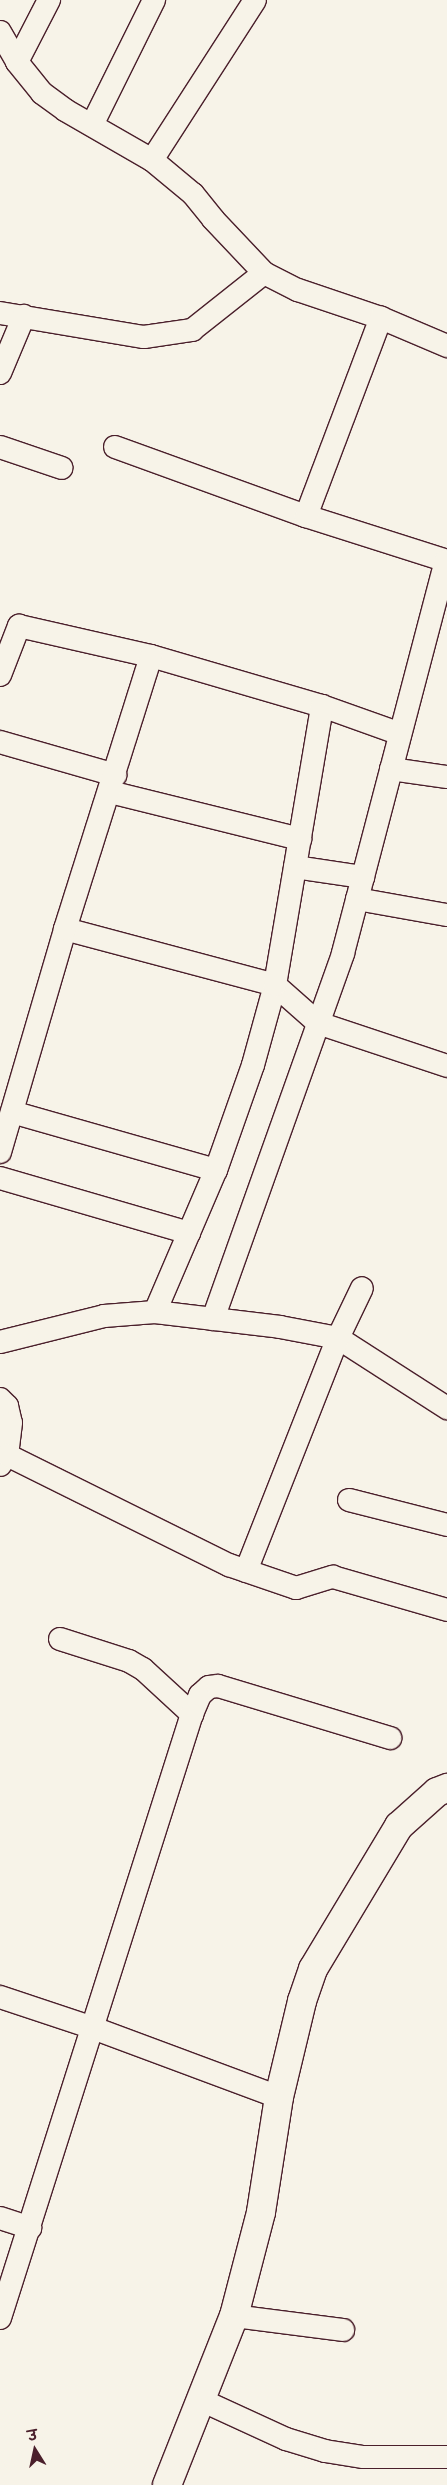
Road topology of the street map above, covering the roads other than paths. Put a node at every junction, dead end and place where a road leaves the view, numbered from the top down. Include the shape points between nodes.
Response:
1 (49, 0) edge
2 (154, 0) edge
3 (255, 0) edge
4 (0, 32) edge
5 (17, 62) junction
6 (92, 125) junction
7 (152, 160) junction
8 (264, 273) junction
9 (0, 313) edge
10 (24, 316) junction
11 (381, 318) junction
12 (447, 346) edge
13 (0, 373) edge
14 (0, 447) edge
15 (115, 447) dead end
16 (62, 468) dead end
17 (306, 516) junction
18 (446, 561) edge
19 (151, 656) junction
20 (0, 675) edge
21 (322, 706) junction
22 (400, 734) junction
23 (0, 742) edge
24 (391, 769) junction
25 (447, 777) edge
26 (112, 783) junction
27 (300, 839) junction
28 (295, 867) junction
29 (363, 877) junction
30 (357, 899) junction
31 (447, 914) edge
32 (64, 929) junction
33 (275, 985) junction
34 (318, 1023) junction
35 (447, 1066) edge
36 (12, 1112) junction
37 (0, 1152) edge
38 (216, 1170) junction
39 (0, 1178) edge
40 (189, 1233) junction
41 (362, 1288) dead end
42 (155, 1312) junction
43 (213, 1319) junction
44 (338, 1338) junction
45 (0, 1342) edge
46 (0, 1399) edge
47 (447, 1408) edge
48 (4, 1460) edge
49 (348, 1500) dead end
50 (447, 1525) edge
51 (246, 1571) junction
52 (447, 1610) edge
53 (60, 1639) dead end
54 (192, 1714) junction
55 (390, 1738) dead end
56 (447, 1788) edge
57 (0, 1998) edge
58 (93, 2028) junction
59 (279, 2097) junction
60 (0, 2218) edge
61 (30, 2228) junction
62 (234, 2316) junction
63 (0, 2318) edge
64 (343, 2330) dead end
65 (201, 2400) junction
66 (447, 2457) edge
67 (167, 2485) edge

1 - 5 street
2 - 6 street
3 - 7 street
4 - 5 street
5 - 6 street via 42,93
6 - 7 street
7 - 8 street via 193,194
8 - 10 street via 192,330 144,337
8 - 11 street via 298,290
9 - 10 street
10 - 13 street
11 - 12 street
11 - 17 street
14 - 16 street
15 - 17 street
17 - 18 street
18 - 22 street
19 - 20 street via 19,626
19 - 21 street
19 - 26 street
21 - 22 street
21 - 27 street
22 - 24 street
23 - 26 street
24 - 25 street
24 - 29 street
26 - 27 street
26 - 32 street
27 - 28 street
28 - 29 street
28 - 33 street
29 - 30 street
30 - 31 street
30 - 34 street via 343,953
32 - 33 street
32 - 36 street
33 - 34 street
33 - 38 street via 253,1065
34 - 35 street
34 - 43 street
36 - 37 street
36 - 38 street
38 - 40 street
39 - 40 street
40 - 42 street
41 - 44 street
42 - 43 street
42 - 45 street via 104,1316
43 - 44 street
44 - 47 street
44 - 51 street
46 - 48 street via 7,1406 11,1423
48 - 51 street
49 - 50 street
51 - 52 street via 296,1588 333,1577
53 - 54 street via 129,1661 143,1669
54 - 55 street via 200,1695 209,1687 218,1686
54 - 58 street
56 - 59 street via 437,1792 399,1826 313,1969
57 - 58 street
58 - 59 street
58 - 61 street
59 - 62 street via 260,2212
60 - 61 street
61 - 63 street
62 - 64 street
62 - 65 street
65 - 66 street via 286,2439 325,2451 364,2457
65 - 67 street

